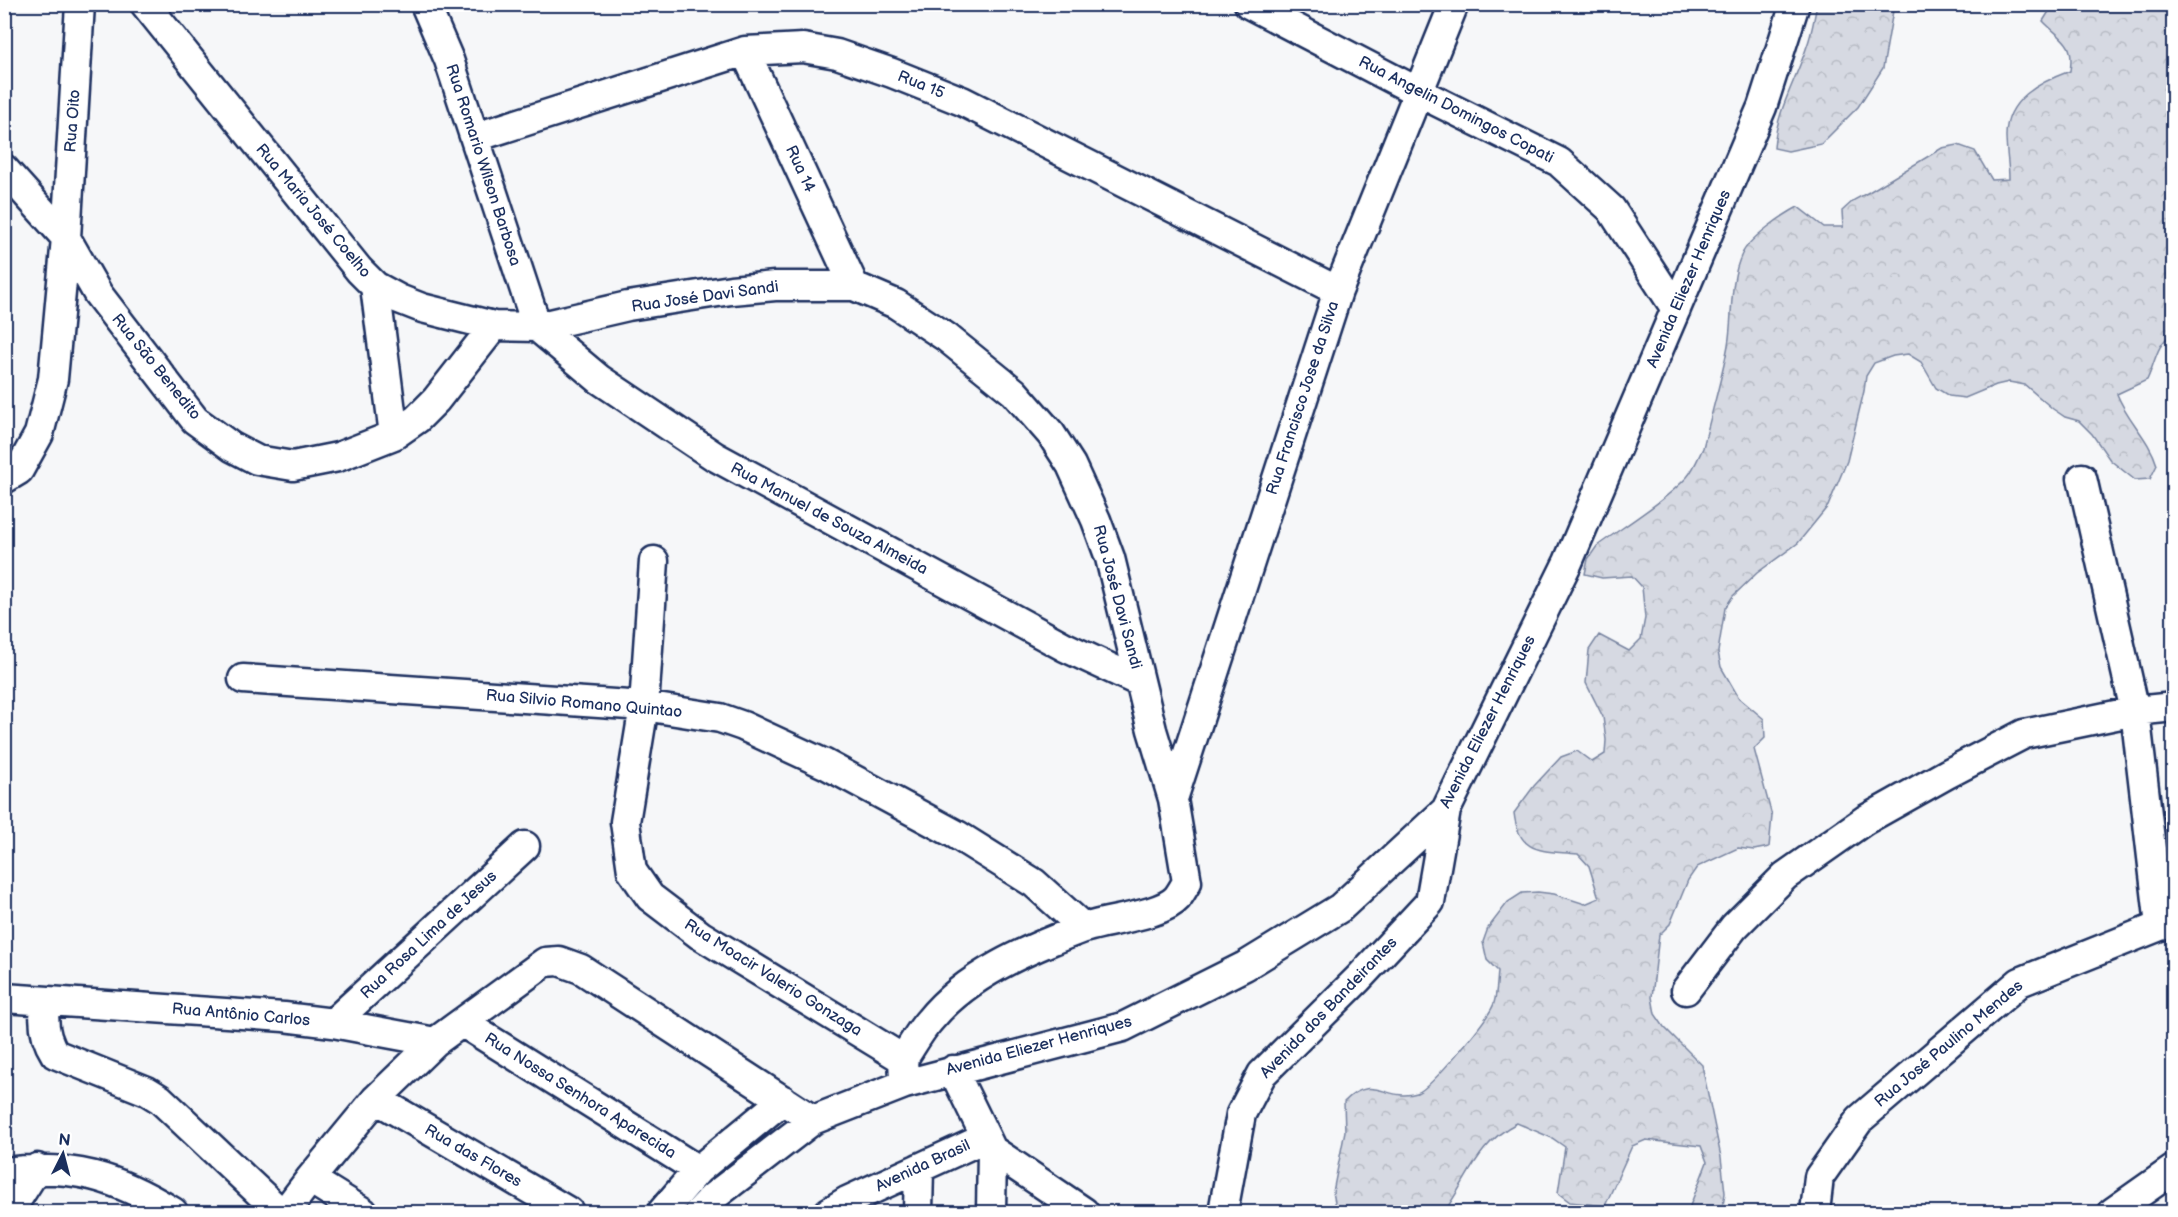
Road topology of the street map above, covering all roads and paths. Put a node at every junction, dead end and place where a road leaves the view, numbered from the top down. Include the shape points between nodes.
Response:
1 (80, 4) edge
2 (145, 4) edge
3 (425, 4) edge
4 (1249, 4) edge
5 (1454, 4) edge
6 (1795, 4) edge
7 (745, 51) junction
8 (1420, 93) junction
9 (476, 137) junction
10 (4, 169) edge
11 (66, 238) junction
12 (375, 286) junction
13 (854, 286) junction
14 (1338, 291) junction
15 (1676, 309) junction
16 (494, 326) junction
17 (537, 327) junction
18 (394, 435) junction
19 (2082, 478) dead end
20 (4, 479) edge
21 (654, 561) dead end
22 (243, 679) dead end
23 (1140, 682) junction
24 (644, 706) junction
25 (2174, 707) edge
26 (2135, 711) junction
27 (1173, 799) junction
28 (1446, 810) junction
29 (525, 846) dead end
30 (2167, 925) edge
31 (1084, 928) junction
32 (1686, 990) dead end
33 (4, 998) edge
34 (46, 1001) junction
35 (333, 1023) junction
36 (463, 1023) junction
37 (435, 1041) junction
38 (953, 1070) junction
39 (904, 1071) junction
40 (376, 1100) junction
41 (783, 1100) junction
42 (813, 1120) junction
43 (989, 1144) junction
44 (37, 1168) junction
45 (920, 1168) junction
46 (2174, 1169) edge
47 (698, 1170) junction
48 (4, 1172) edge
49 (310, 1179) junction
50 (155, 1208) edge
51 (9, 1212) edge
52 (280, 1212) edge
53 (285, 1212) edge
54 (363, 1212) edge
55 (569, 1212) edge
56 (662, 1212) edge
57 (699, 1212) edge
58 (830, 1212) edge
59 (918, 1212) edge
60 (991, 1212) edge
61 (1084, 1212) edge
62 (1223, 1212) edge
63 (1815, 1212) edge
64 (2113, 1212) edge

1 - 11 street, Rua Oito
2 - 12 street, Rua Maria José Coelho
3 - 9 street, Rua Romario Wilson Barbosa
4 - 8 street, Rua Angelin Domingos Copati
5 - 8 street, Rua Francisco Jose da Silva
6 - 15 street, Avenida Eliezer Henriques via 1762,107
7 - 9 street, Rua 15
7 - 13 street, Rua 14
7 - 14 street, Rua 15 via 803,48 837,54 962,101
8 - 14 street, Rua Francisco Jose da Silva
8 - 15 street, Rua Angelin Domingos Copati via 1559,162 1611,208
9 - 17 street, Rua Romario Wilson Barbosa
10 - 11 street, Rua São Benedito
11 - 18 street, Rua São Benedito via 98,294 195,420 231,447 257,460 293,466 338,457
11 - 20 street, Rua Oito via 53,379 39,434 19,470
12 - 16 street, Rua Maria José Coelho via 422,308
12 - 18 street
13 - 17 street, Rua José Davi Sandi via 731,290 628,306
13 - 23 street, Rua José Davi Sandi via 896,304 946,337 1014,392 1051,434 1071,465 1110,558
14 - 27 street, Rua Francisco Jose da Silva
15 - 28 street, Avenida Eliezer Henriques via 1568,562
16 - 17 street, Rua Maria José Coelho
16 - 18 street, Rua São Benedito via 436,400
17 - 23 street, Rua Manuel de Souza Almeida via 599,379 714,456 1065,646
19 - 26 street
21 - 24 street
22 - 24 street, Rua Silvio Romano Quintao
23 - 27 street, Rua José Davi Sandi
24 - 31 street, Rua Silvio Romano Quintao via 720,718 825,765 957,834 1034,883
24 - 39 street, Rua Moacir Valerio Gonzaga via 625,822 632,871 650,897 700,935
25 - 26 street
26 - 30 street
26 - 32 street via 2024,734 1865,820 1785,876 1734,927
27 - 31 street, Rua José Davi Sandi via 1187,882 1176,900 1152,911
28 - 38 street, Avenida Eliezer Henriques via 1340,908 1245,966 1123,1027
28 - 62 street, Avenida dos Bandeirantes via 1430,902 1262,1074 1240,1114
29 - 35 street, Rua Rosa Lima de Jesus
30 - 63 street, Rua José Paulino Mendes via 2020,982 1860,1119 1819,1177
31 - 39 street via 1006,961 965,987 928,1021
33 - 34 street, Rua Antônio Carlos
34 - 35 street, Rua Antônio Carlos
34 - 52 street via 45,1030 55,1053 160,1099
35 - 37 street, Rua Antônio Carlos
36 - 37 street
36 - 41 street via 533,969 545,962 559,961 581,969
36 - 47 street, Rua Nossa Senhora Aparecida
37 - 40 street
38 - 39 street, Avenida Eliezer Henriques
38 - 43 street, Avenida Brasil
39 - 42 street, Avenida Eliezer Henriques
40 - 49 street
40 - 55 street, Rua das Flores
41 - 42 street
41 - 47 street
42 - 57 street, Avenida Eliezer Henriques
43 - 45 street, Avenida Brasil
43 - 60 street
43 - 61 street, Avenida Brasil
44 - 48 street
44 - 50 street via 68,1170 120,1184
44 - 51 street
45 - 58 street, Avenida Brasil
45 - 59 street
46 - 64 street
47 - 56 street
49 - 53 street
49 - 54 street

